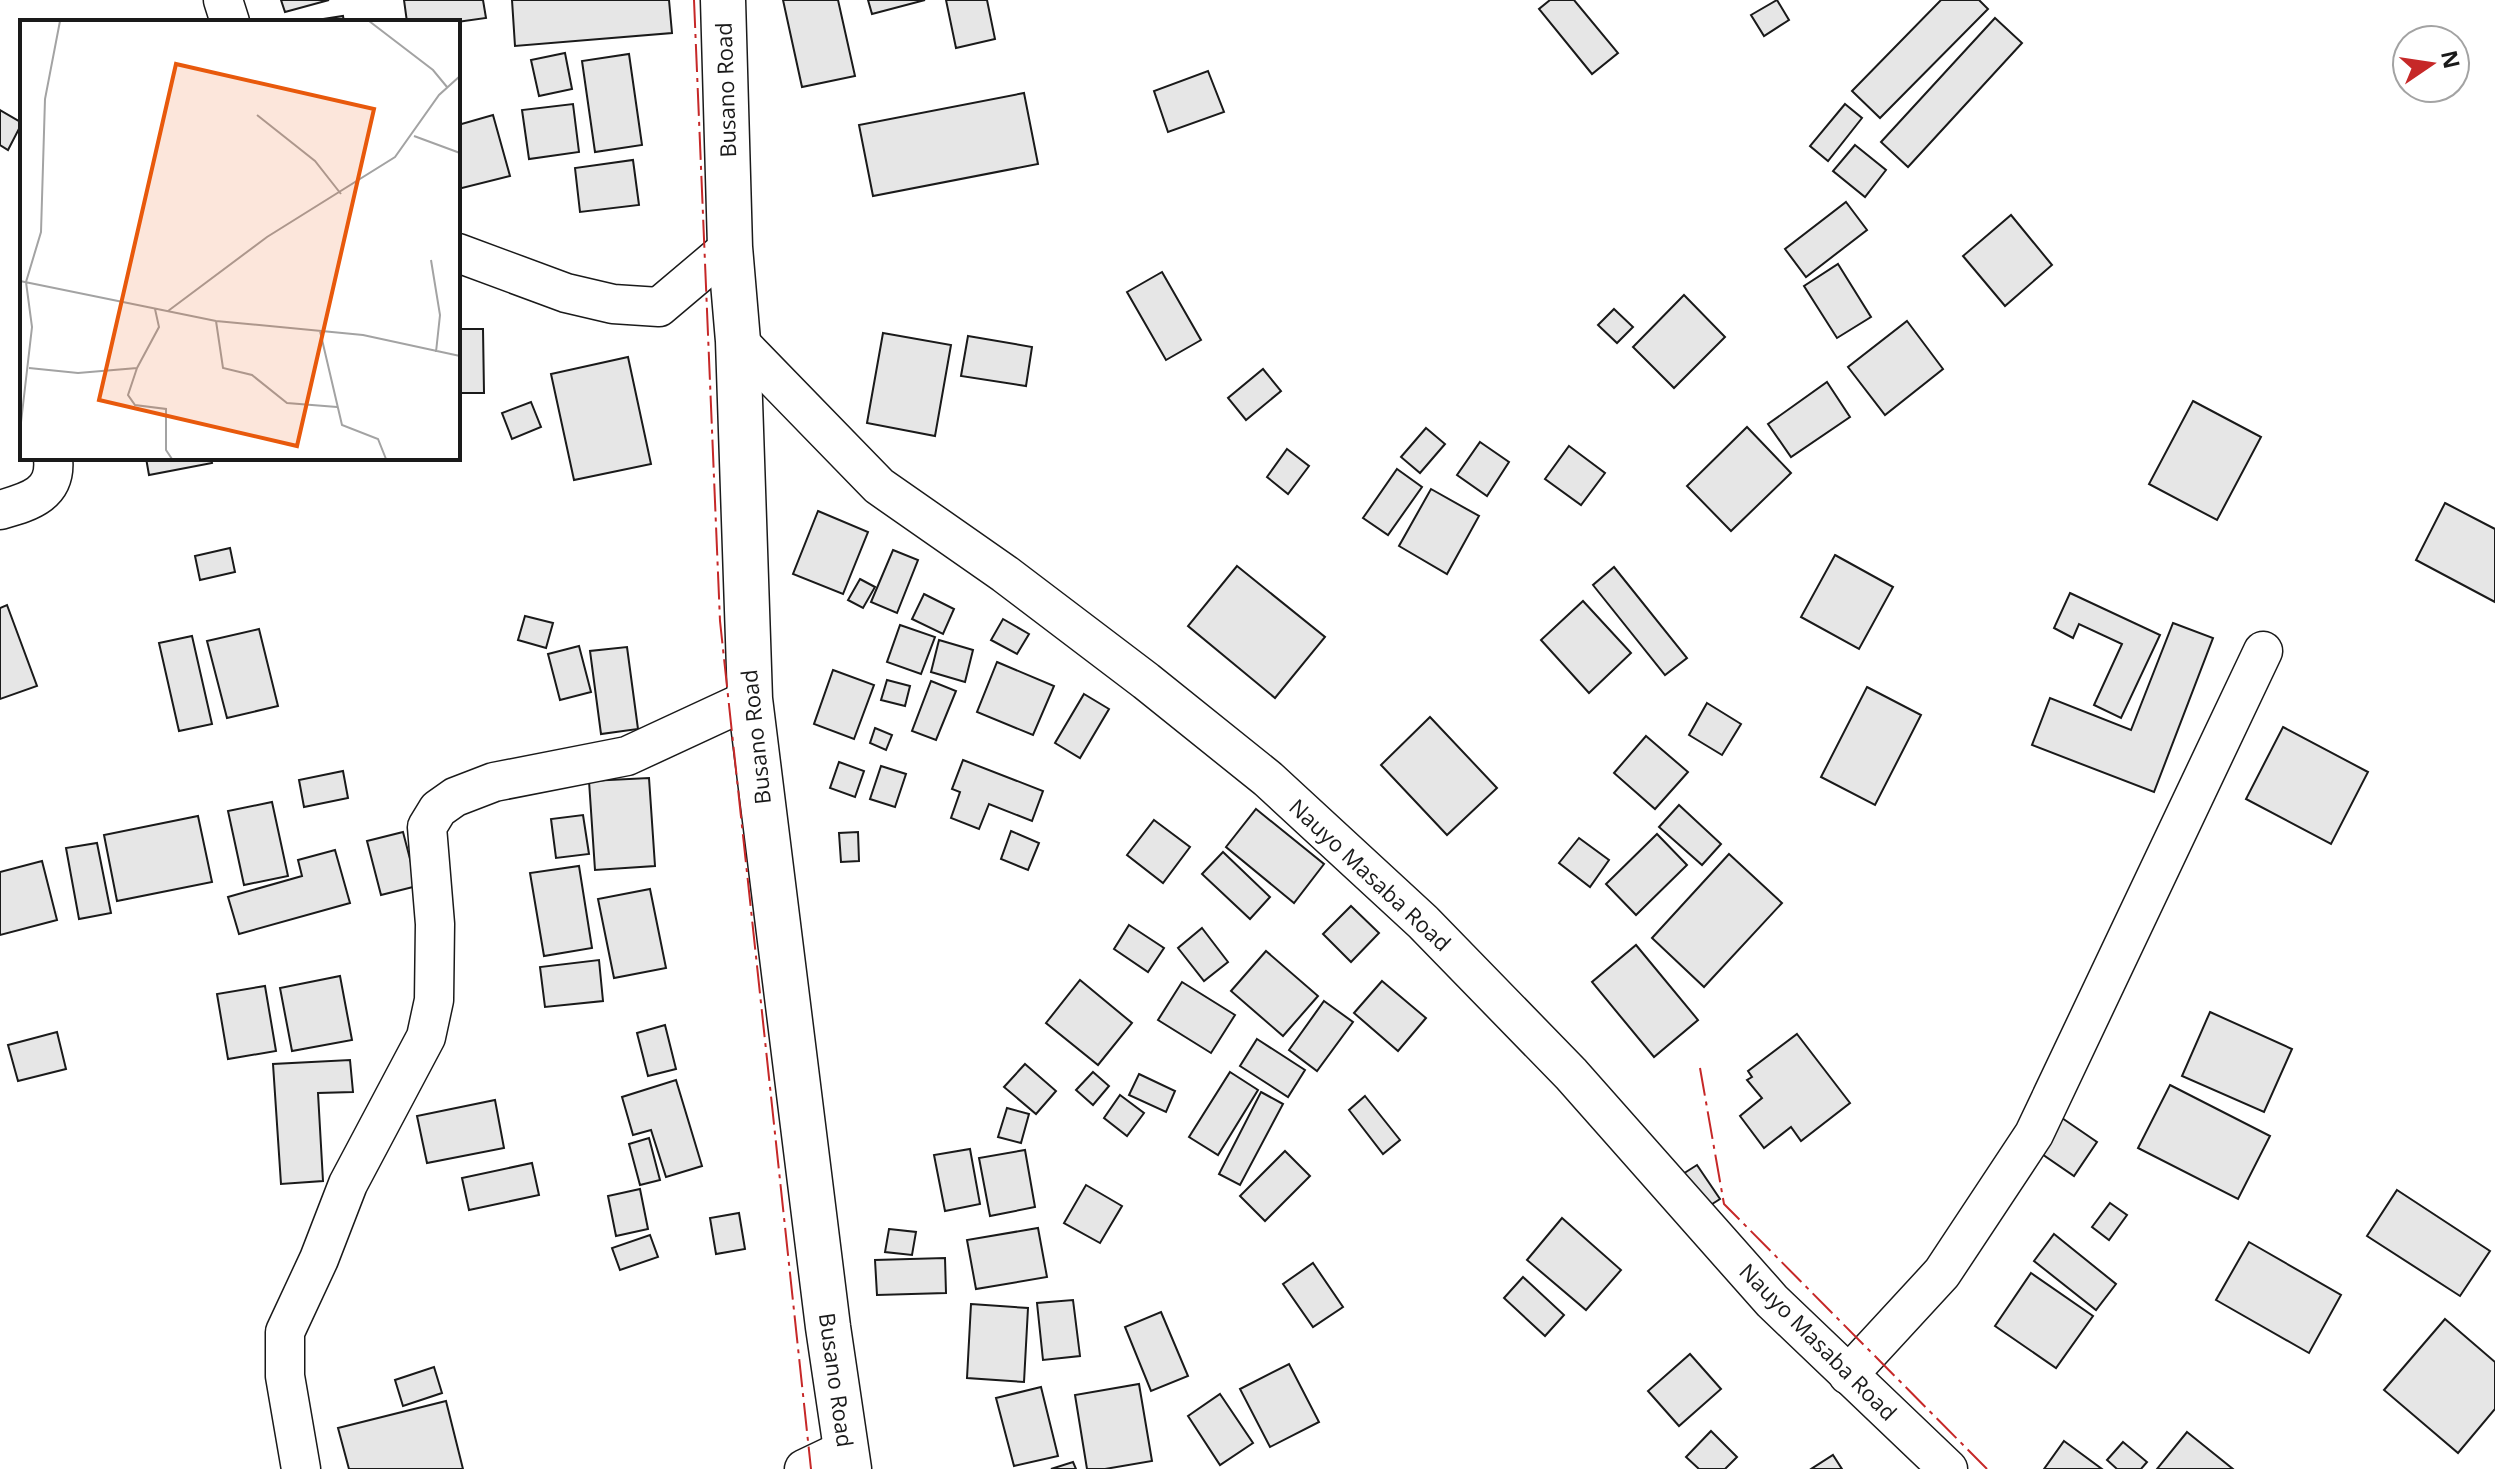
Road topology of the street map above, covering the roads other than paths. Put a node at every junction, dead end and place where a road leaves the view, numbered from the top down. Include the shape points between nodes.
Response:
1 (223, 0) edge
2 (723, 0) edge
3 (229, 20) edge
4 (730, 247) junction
5 (460, 254) edge
6 (738, 341) junction
7 (53, 460) edge
8 (0, 510) edge
9 (2263, 651) dead end
10 (750, 699) junction
11 (1848, 1375) junction
12 (847, 1459) edge
13 (301, 1469) edge
14 (804, 1469) edge
15 (1948, 1469) edge

1 - 3 street
2 - 4 street, Busano Road
4 - 5 street via 659,307 566,293
4 - 6 street, Busano Road
6 - 10 street, Busano Road
6 - 11 street, Nauyo Masaba Road via 879,486 1146,681 1268,779 1423,922 1571,1074 1772,1301
7 - 8 street via 47,488 32,501
9 - 11 street via 2034,1134 1942,1273
10 - 12 street, Busano Road
10 - 13 street via 627,756 494,782 455,797 438,809 427,827 435,924 434,1000 426,1037 348,1184 285,1332 285,1376
11 - 15 street, Nauyo Masaba Road
12 - 14 street

